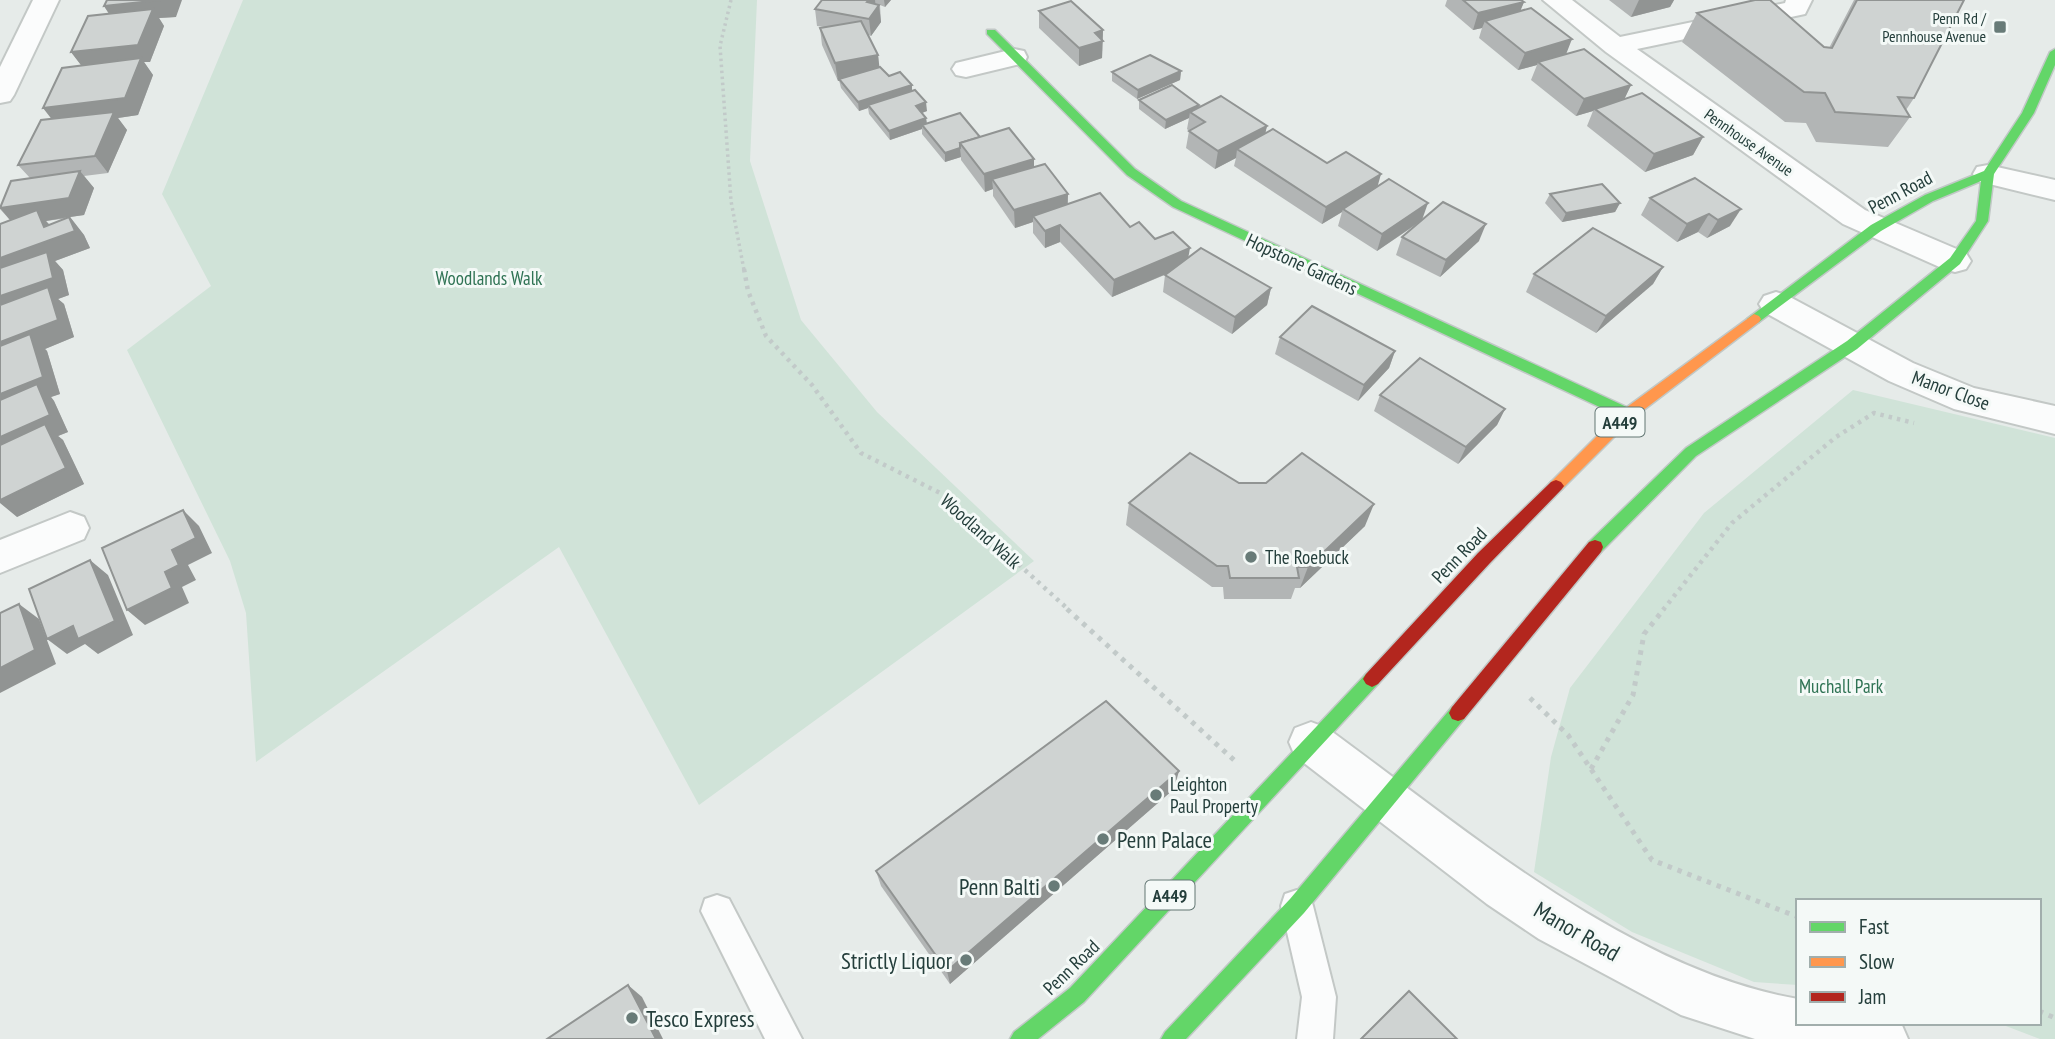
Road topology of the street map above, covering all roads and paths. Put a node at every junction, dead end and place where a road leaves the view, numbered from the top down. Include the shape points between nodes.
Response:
1 (46, 0) edge
2 (731, 0) edge
3 (1556, 0) edge
4 (1799, 0) edge
5 (991, 32) dead end
6 (1615, 46) junction
7 (2055, 52) edge
8 (1014, 57) junction
9 (966, 69) dead end
10 (0, 96) edge
11 (1988, 174) junction
12 (2055, 190) edge
13 (1876, 228) junction
14 (1955, 261) junction
15 (1776, 304) junction
16 (1852, 345) junction
17 (1628, 414) junction
18 (2055, 420) edge
19 (1926, 426) dead end
20 (70, 528) dead end
21 (0, 557) edge
22 (1496, 666) junction
23 (1311, 742) junction
24 (1591, 769) junction
25 (1268, 791) junction
26 (1388, 799) junction
27 (1297, 906) junction
28 (717, 911) dead end
29 (1796, 916) edge
30 (1785, 1031) edge
31 (784, 1039) edge
32 (1021, 1039) edge
33 (1172, 1039) edge
34 (1315, 1039) edge
35 (1882, 1039) edge

1 - 10 street
2 - 25 path, Woodland Walk via 720,46 732,201 748,291 766,336 812,385 861,453 940,493
3 - 6 street, Pennhouse Avenue
4 - 6 street via 1796,9
5 - 8 main road, Hopstone Gardens
6 - 13 street, Pennhouse Avenue via 1854,217
7 - 11 main road via 2028,113
8 - 9 street
8 - 17 main road, Hopstone Gardens via 1131,173 1177,204
11 - 12 street
11 - 13 main road, Penn Road / A449 via 1929,198
11 - 14 main road via 1982,221
13 - 14 street, Pennhouse Avenue
13 - 15 main road, Penn Road / A449
14 - 16 main road
15 - 16 street, Manor Close
15 - 17 main road, Penn Road / A449
16 - 18 street, Manor Close via 1967,400
16 - 22 main road via 1691,452 1601,540
17 - 23 main road, Penn Road / A449
19 - 24 path via 1874,413 1836,437 1732,523 1644,634 1633,695
20 - 21 street
22 - 24 path via 1568,735
22 - 26 main road
23 - 25 main road, Penn Road / A449
23 - 26 street, Manor Road
24 - 29 path via 1652,860
25 - 32 main road, Penn Road / A449 via 1077,995
26 - 27 main road
26 - 30 street, Manor Road via 1556,922 1699,997
27 - 33 main road
27 - 34 lane via 1319,997
28 - 31 lane
30 - 35 street, Manor Road

